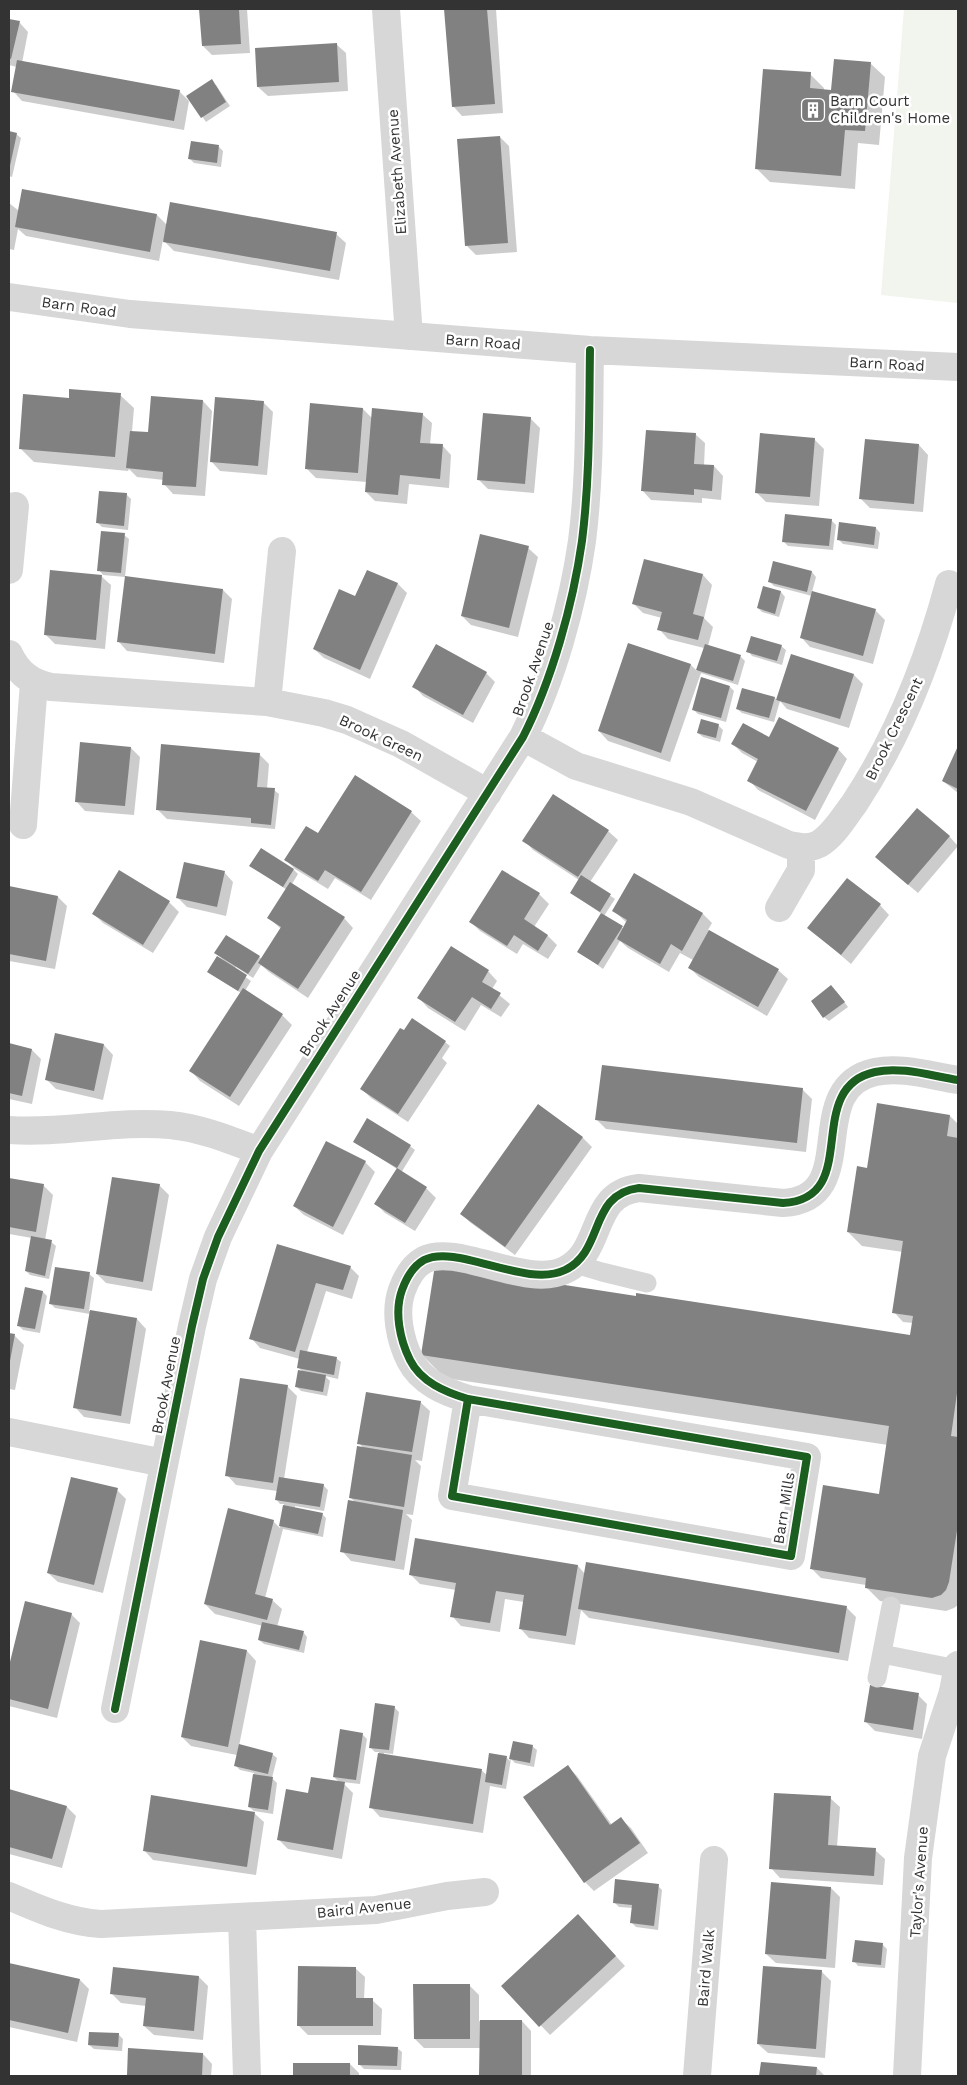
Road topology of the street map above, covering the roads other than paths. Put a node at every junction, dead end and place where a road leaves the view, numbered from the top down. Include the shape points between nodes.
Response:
1 (386, 9) edge
2 (9, 297) edge
3 (409, 336) junction
4 (590, 350) junction
5 (958, 367) edge
6 (15, 506) dead end
7 (282, 551) dead end
8 (9, 570) edge
9 (950, 584) dead end
10 (9, 654) edge
11 (34, 683) junction
12 (267, 702) junction
13 (523, 737) junction
14 (488, 793) junction
15 (23, 825) dead end
16 (801, 847) junction
17 (779, 908) dead end
18 (958, 1080) edge
19 (9, 1130) edge
20 (259, 1151) junction
21 (575, 1264) junction
22 (647, 1283) dead end
23 (468, 1399) junction
24 (9, 1432) edge
25 (164, 1463) junction
26 (891, 1606) dead end
27 (882, 1654) junction
28 (877, 1678) dead end
29 (957, 1680) edge
30 (115, 1709) dead end
31 (714, 1860) dead end
32 (485, 1892) dead end
33 (9, 1896) edge
34 (242, 1918) junction
35 (247, 2076) edge
36 (697, 2076) edge
37 (907, 2076) edge

1 - 3 street, Elizabeth Avenue
2 - 3 street, Barn Road via 130,314
3 - 4 street, Barn Road
4 - 5 street, Barn Road
4 - 13 street, Brook Avenue via 582,541 544,692
6 - 8 street
7 - 12 street
9 - 16 street, Brook Crescent via 927,659 886,750 841,823 820,843
10 - 11 street via 19,670
11 - 12 street, Brook Green via 57,688
11 - 15 street
12 - 14 street, Brook Green via 324,712 347,720 401,744
13 - 14 street, Brook Avenue
13 - 16 street via 576,766 691,802 779,841
14 - 20 street, Brook Avenue
16 - 17 street via 801,870
18 - 21 street via 886,1070 849,1084 834,1116 826,1173 816,1192 794,1203 639,1188 619,1193 606,1206 588,1248
19 - 20 street via 172,1125 216,1135
20 - 25 street, Brook Avenue via 218,1237 203,1279
21 - 22 lane
21 - 23 street, Barn Mills via 545,1276 458,1259 432,1258 424,1260 409,1274 399,1305 405,1349 413,1365 432,1384
23 - 23 street, Barn Mills via 807,1457 791,1556 452,1496
24 - 25 street
25 - 30 street, Brook Avenue
26 - 27 lane
27 - 28 lane
27 - 29 lane
29 - 37 street, Taylor's Avenue via 932,1756 918,1858
31 - 36 street, Baird Walk
32 - 34 street, Baird Avenue via 447,1896 382,1910
33 - 34 street, Baird Avenue via 86,1923
34 - 35 street

